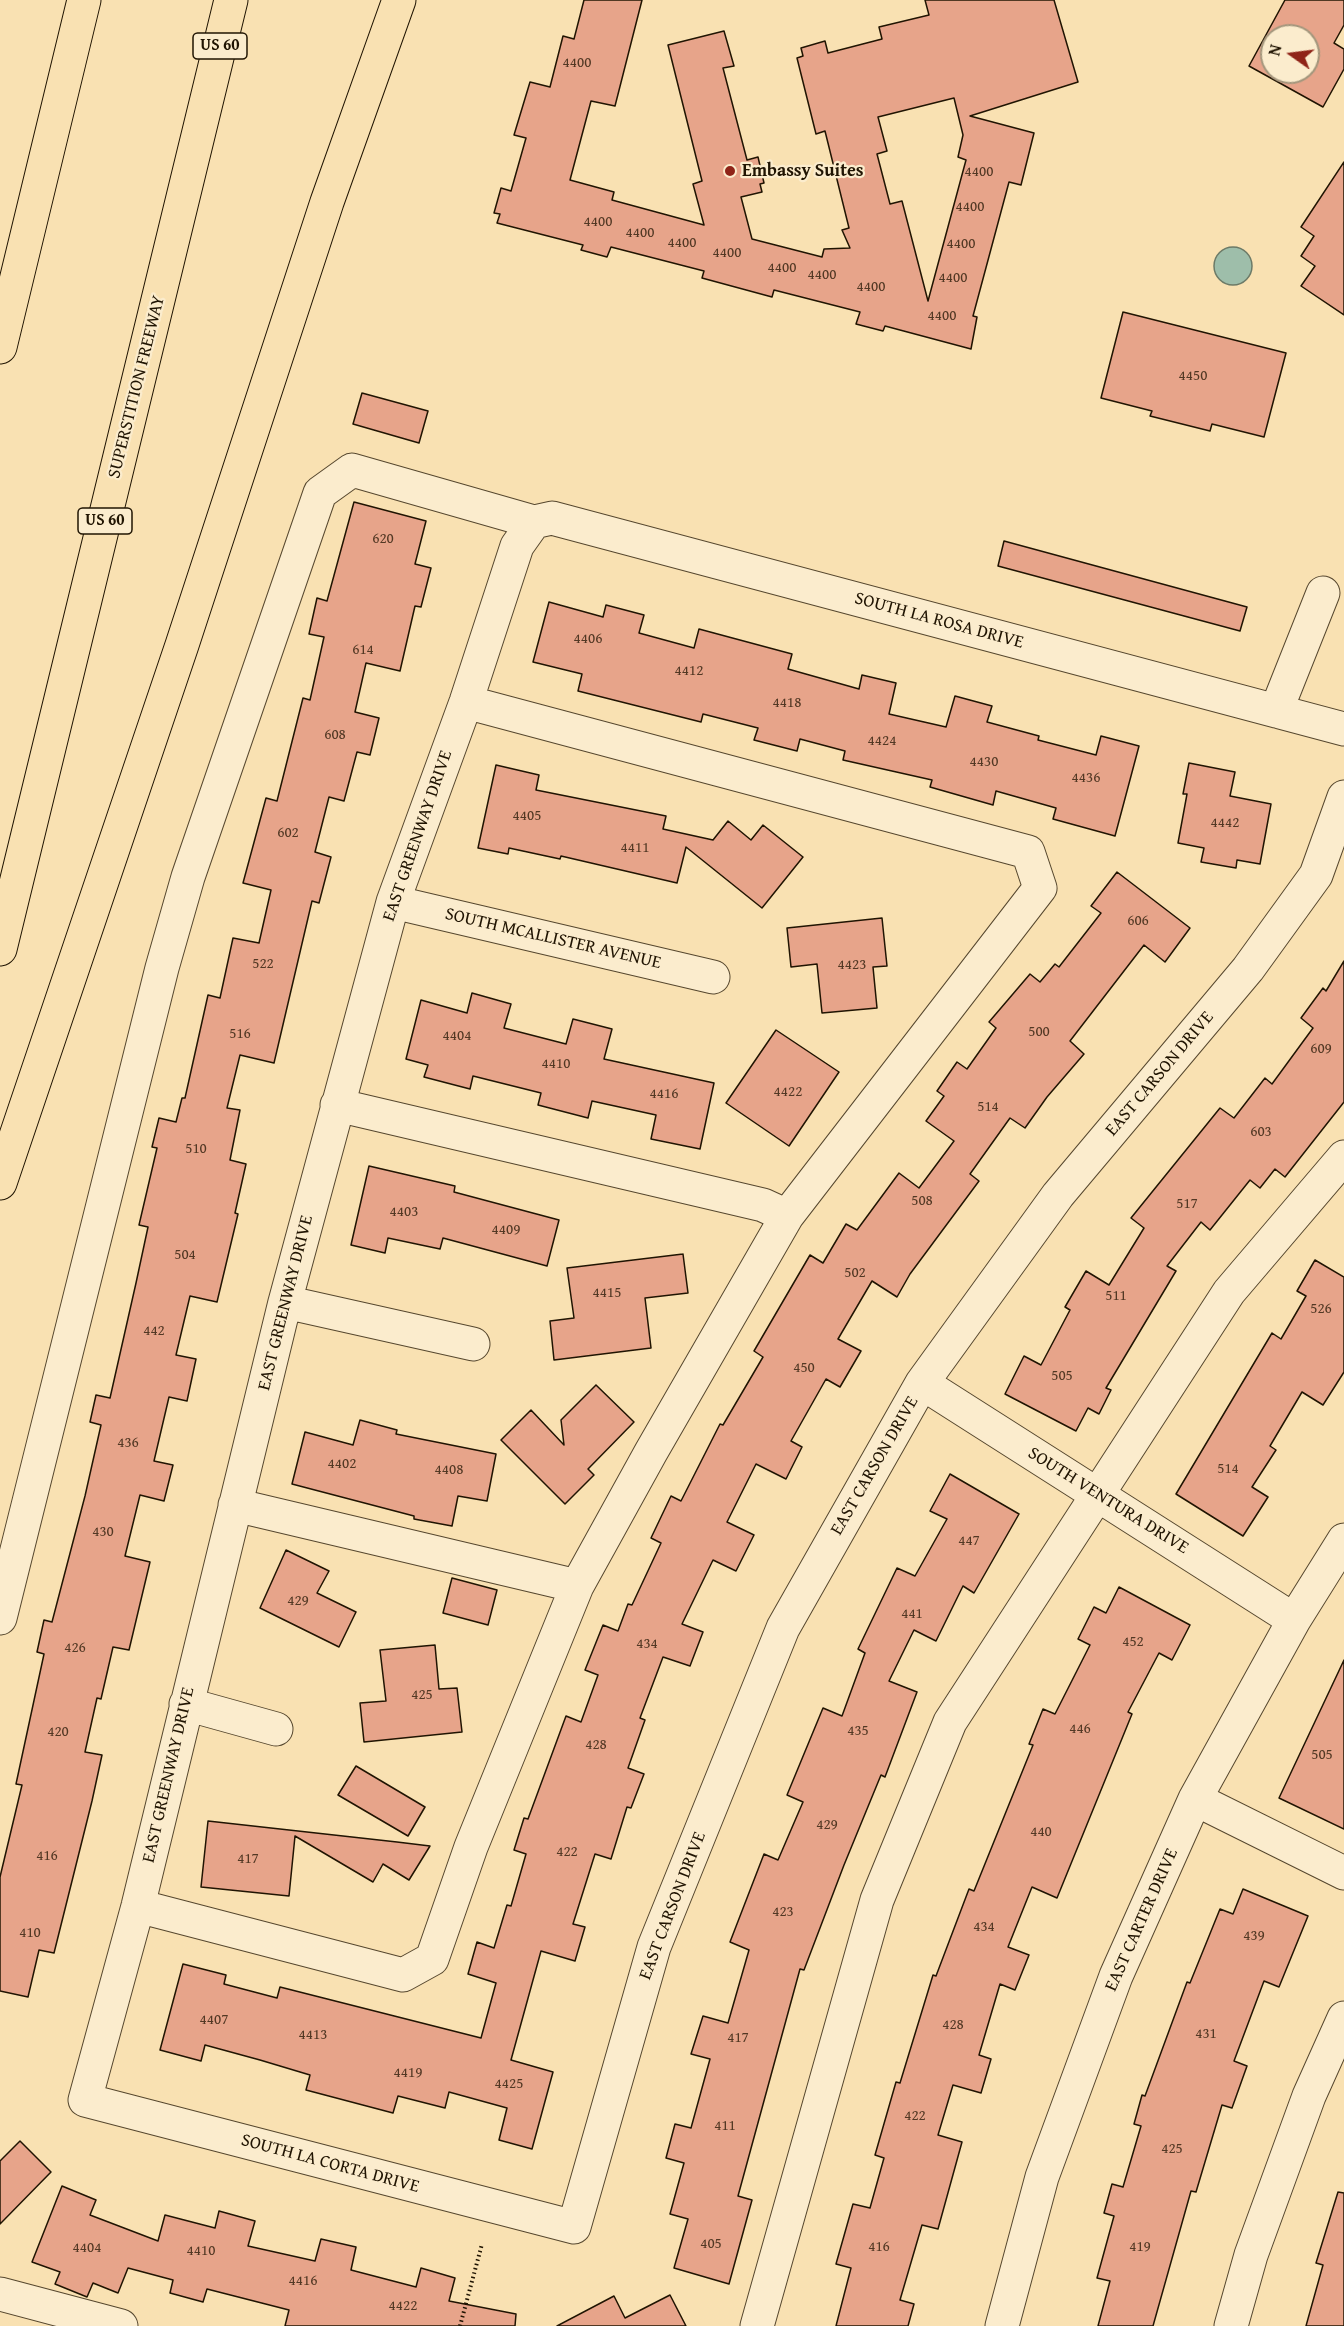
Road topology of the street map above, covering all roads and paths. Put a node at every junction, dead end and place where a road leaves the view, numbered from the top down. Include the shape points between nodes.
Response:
1 (84, 0) edge
2 (231, 0) edge
3 (399, 0) edge
4 (0, 347) edge
5 (534, 522) junction
6 (1323, 593) dead end
7 (466, 702) junction
8 (1276, 711) junction
9 (1344, 729) edge
10 (1344, 797) edge
11 (393, 902) junction
12 (0, 950) edge
13 (712, 977) dead end
14 (337, 1105) junction
15 (1344, 1157) edge
16 (0, 1183) edge
17 (787, 1216) junction
18 (285, 1302) junction
19 (473, 1344) dead end
20 (922, 1383) junction
21 (1097, 1494) junction
22 (235, 1505) junction
23 (1344, 1540) edge
24 (577, 1586) junction
25 (0, 1618) edge
26 (1294, 1620) junction
27 (186, 1704) junction
28 (276, 1729) dead end
29 (1195, 1799) junction
30 (1344, 1873) edge
31 (138, 1906) junction
32 (1344, 2018) edge
33 (85, 2100) joint
34 (574, 2227) joint
35 (482, 2244) dead end
36 (0, 2294) edge
37 (120, 2326) edge
38 (460, 2326) edge
39 (757, 2326) edge
40 (1002, 2326) edge
41 (1231, 2326) edge

1 - 4 highway
2 - 12 highway, SUPERSTITION FREEWAY / US 60
3 - 16 highway via 327,202
5 - 7 street, EAST GREENWAY DRIVE via 517,546
5 - 8 street, SOUTH LA ROSA DRIVE via 552,518
5 - 25 street, SOUTH LA ROSA DRIVE via 352,470 320,493 188,877 162,968
6 - 8 street
7 - 11 street, EAST GREENWAY DRIVE
7 - 17 street via 1028,852 1040,888
8 - 9 street, SOUTH LA ROSA DRIVE
10 - 20 street, EAST CARSON DRIVE via 1316,875 1248,969 1058,1195
11 - 13 street, SOUTH MCALLISTER AVENUE
11 - 14 street, EAST GREENWAY DRIVE
14 - 17 street via 764,1205
14 - 18 street, EAST GREENWAY DRIVE
15 - 21 street via 1229,1292
17 - 24 street
18 - 19 street
18 - 22 street, EAST GREENWAY DRIVE
20 - 21 street, SOUTH VENTURA DRIVE
20 - 34 street, EAST CARSON DRIVE via 783,1628 654,1947
21 - 26 street, SOUTH VENTURA DRIVE
21 - 39 street via 950,1722 878,1900
22 - 24 street
22 - 27 street, EAST GREENWAY DRIVE
23 - 26 street, EAST CARTER DRIVE
24 - 31 street via 471,1847 432,1959 403,1975
26 - 29 street, EAST CARTER DRIVE
27 - 28 street
27 - 31 street, EAST GREENWAY DRIVE
29 - 30 street
29 - 40 street, EAST CARTER DRIVE via 1116,1976 1042,2177
31 - 33 street, EAST GREENWAY DRIVE
32 - 41 street via 1309,2096 1262,2223
33 - 34 street, SOUTH LA CORTA DRIVE
35 - 38 path
36 - 37 street

